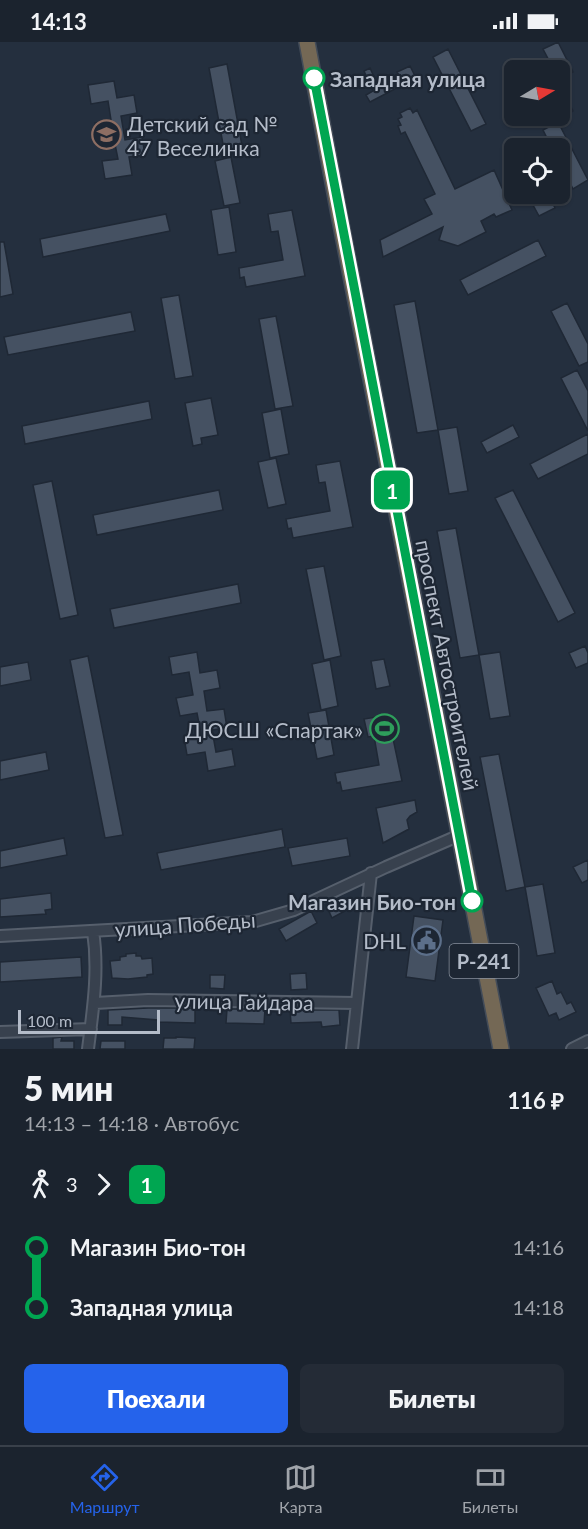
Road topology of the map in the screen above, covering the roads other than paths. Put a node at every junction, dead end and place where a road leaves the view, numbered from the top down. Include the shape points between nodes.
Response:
1 (307, 42) edge
2 (460, 836) junction
3 (371, 873) junction
4 (93, 931) junction
5 (0, 936) edge
6 (95, 1003) junction
7 (357, 1003) junction
8 (91, 1029) junction
9 (0, 1032) edge
10 (588, 1041) edge
11 (88, 1049) edge
12 (352, 1049) edge
13 (501, 1049) edge
14 (572, 1049) edge

1 - 2 highway, проспект Автостроителей / Р-241
2 - 3 street, улица Победы
2 - 13 highway, проспект Автостроителей / Р-241
3 - 4 street, улица Победы via 294,910 252,922
3 - 7 street
4 - 5 street, улица Победы
4 - 6 street
6 - 7 street, улица Гайдара
6 - 8 street
7 - 12 street
8 - 9 street
8 - 11 street
10 - 14 street

